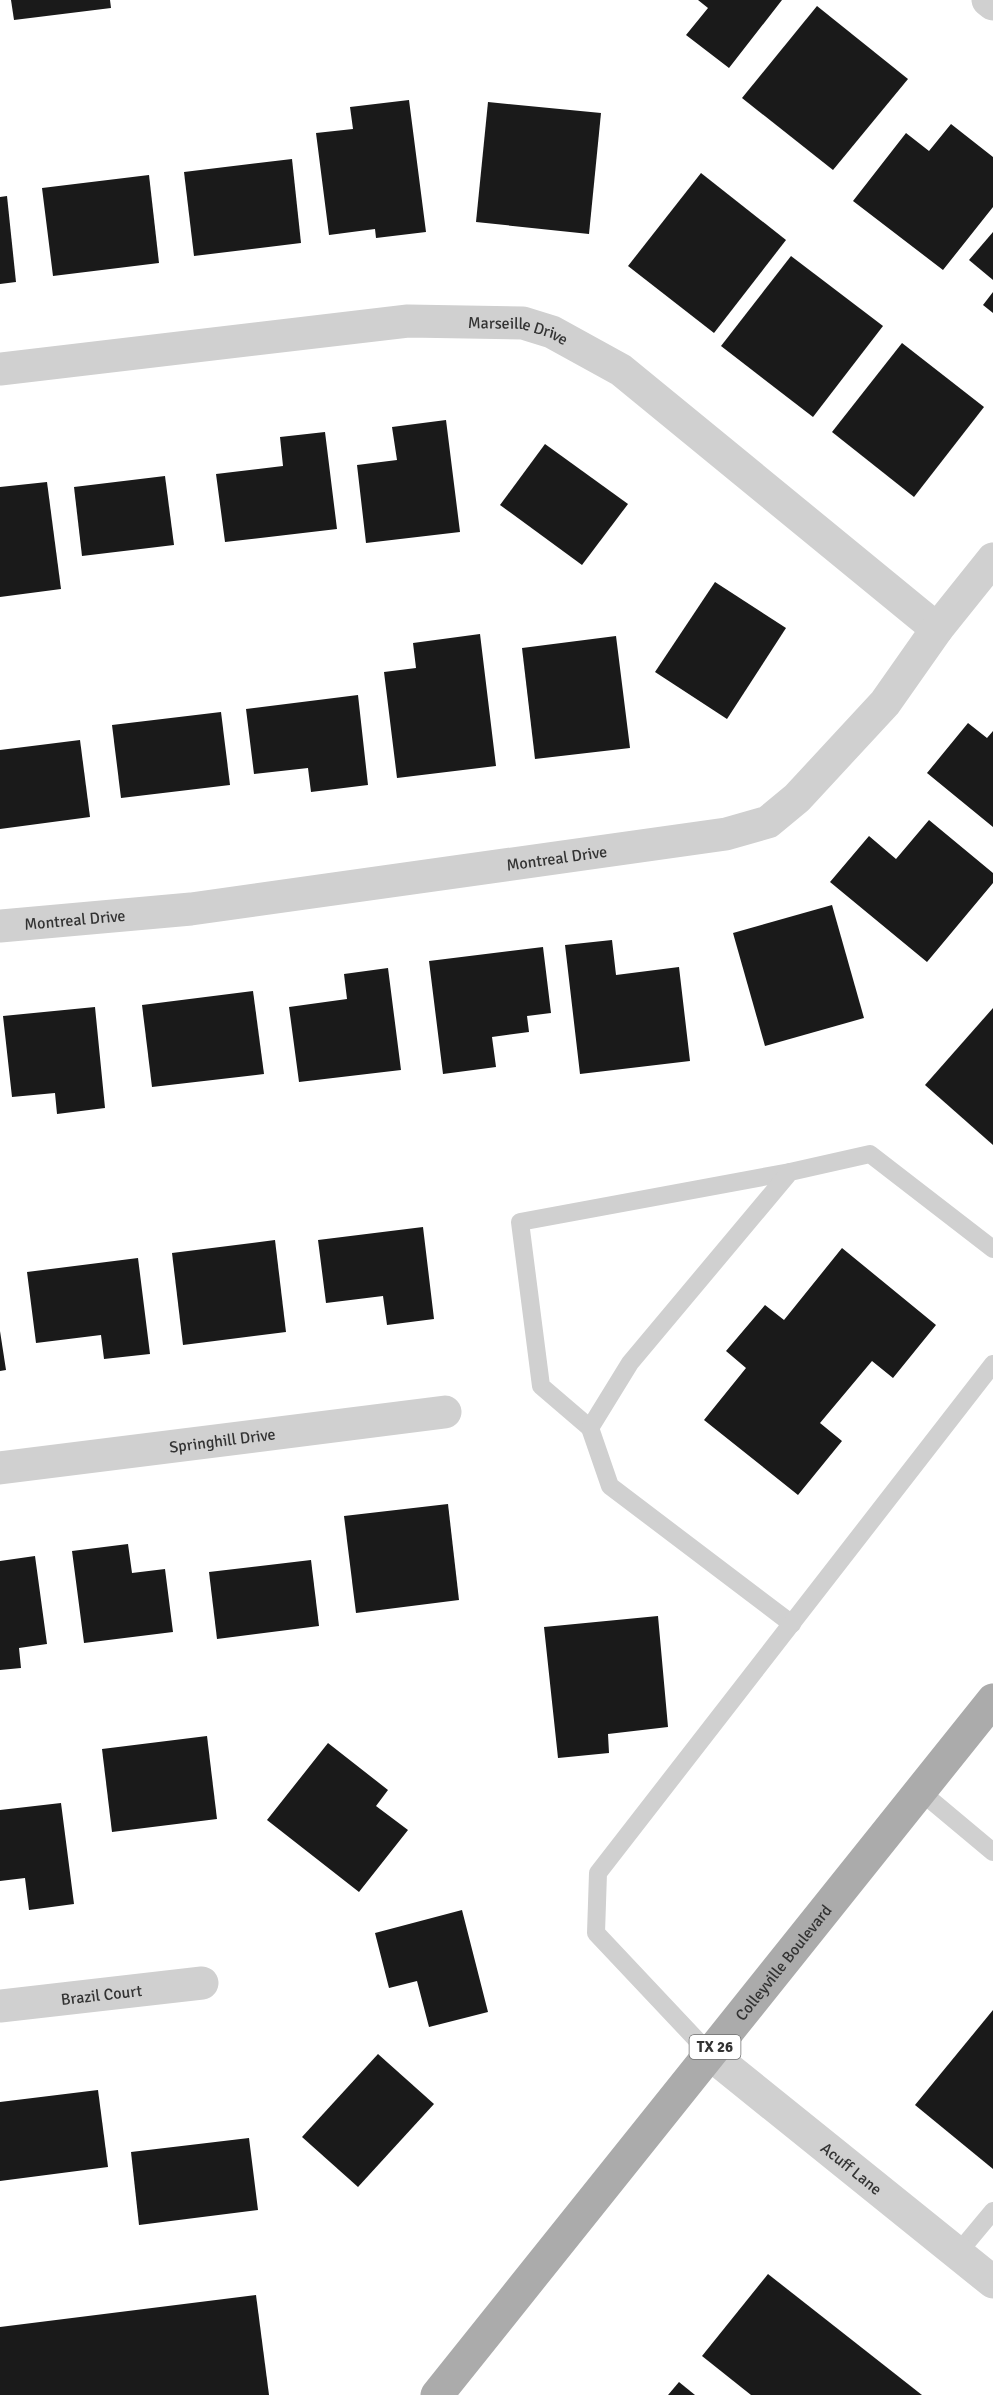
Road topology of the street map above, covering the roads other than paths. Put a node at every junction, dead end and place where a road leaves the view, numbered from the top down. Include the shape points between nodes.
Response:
1 (988, 0) edge
2 (993, 4) edge
3 (0, 369) edge
4 (993, 559) edge
5 (937, 629) junction
6 (0, 926) edge
7 (790, 1172) junction
8 (993, 1249) edge
9 (993, 1364) edge
10 (445, 1412) dead end
11 (590, 1428) junction
12 (0, 1468) edge
13 (792, 1624) junction
14 (993, 1700) edge
15 (920, 1791) junction
16 (993, 1852) edge
17 (202, 1983) dead end
18 (0, 2006) edge
19 (710, 2054) junction
20 (993, 2211) edge
21 (958, 2253) junction
22 (993, 2282) edge
23 (437, 2395) edge

1 - 2 street
3 - 5 street, Marseille Drive via 408,321 522,323 552,332 621,370
4 - 5 street, Montreal Drive
5 - 6 street, Montreal Drive via 885,704 797,798 768,822 726,834 191,909
7 - 8 lane via 870,1154
7 - 11 lane via 630,1363
7 - 11 lane via 520,1222 541,1386
9 - 13 lane
10 - 12 street, Springhill Drive
11 - 13 lane via 610,1486
13 - 19 lane via 598,1872 596,1933
14 - 15 main road, Colleyville Boulevard / TX 26
15 - 16 lane
15 - 19 main road, Colleyville Boulevard / TX 26
17 - 18 street, Brazil Court
19 - 21 street, Acuff Lane
19 - 23 main road, Colleyville Boulevard / TX 26
20 - 21 lane
21 - 22 street, Acuff Lane

